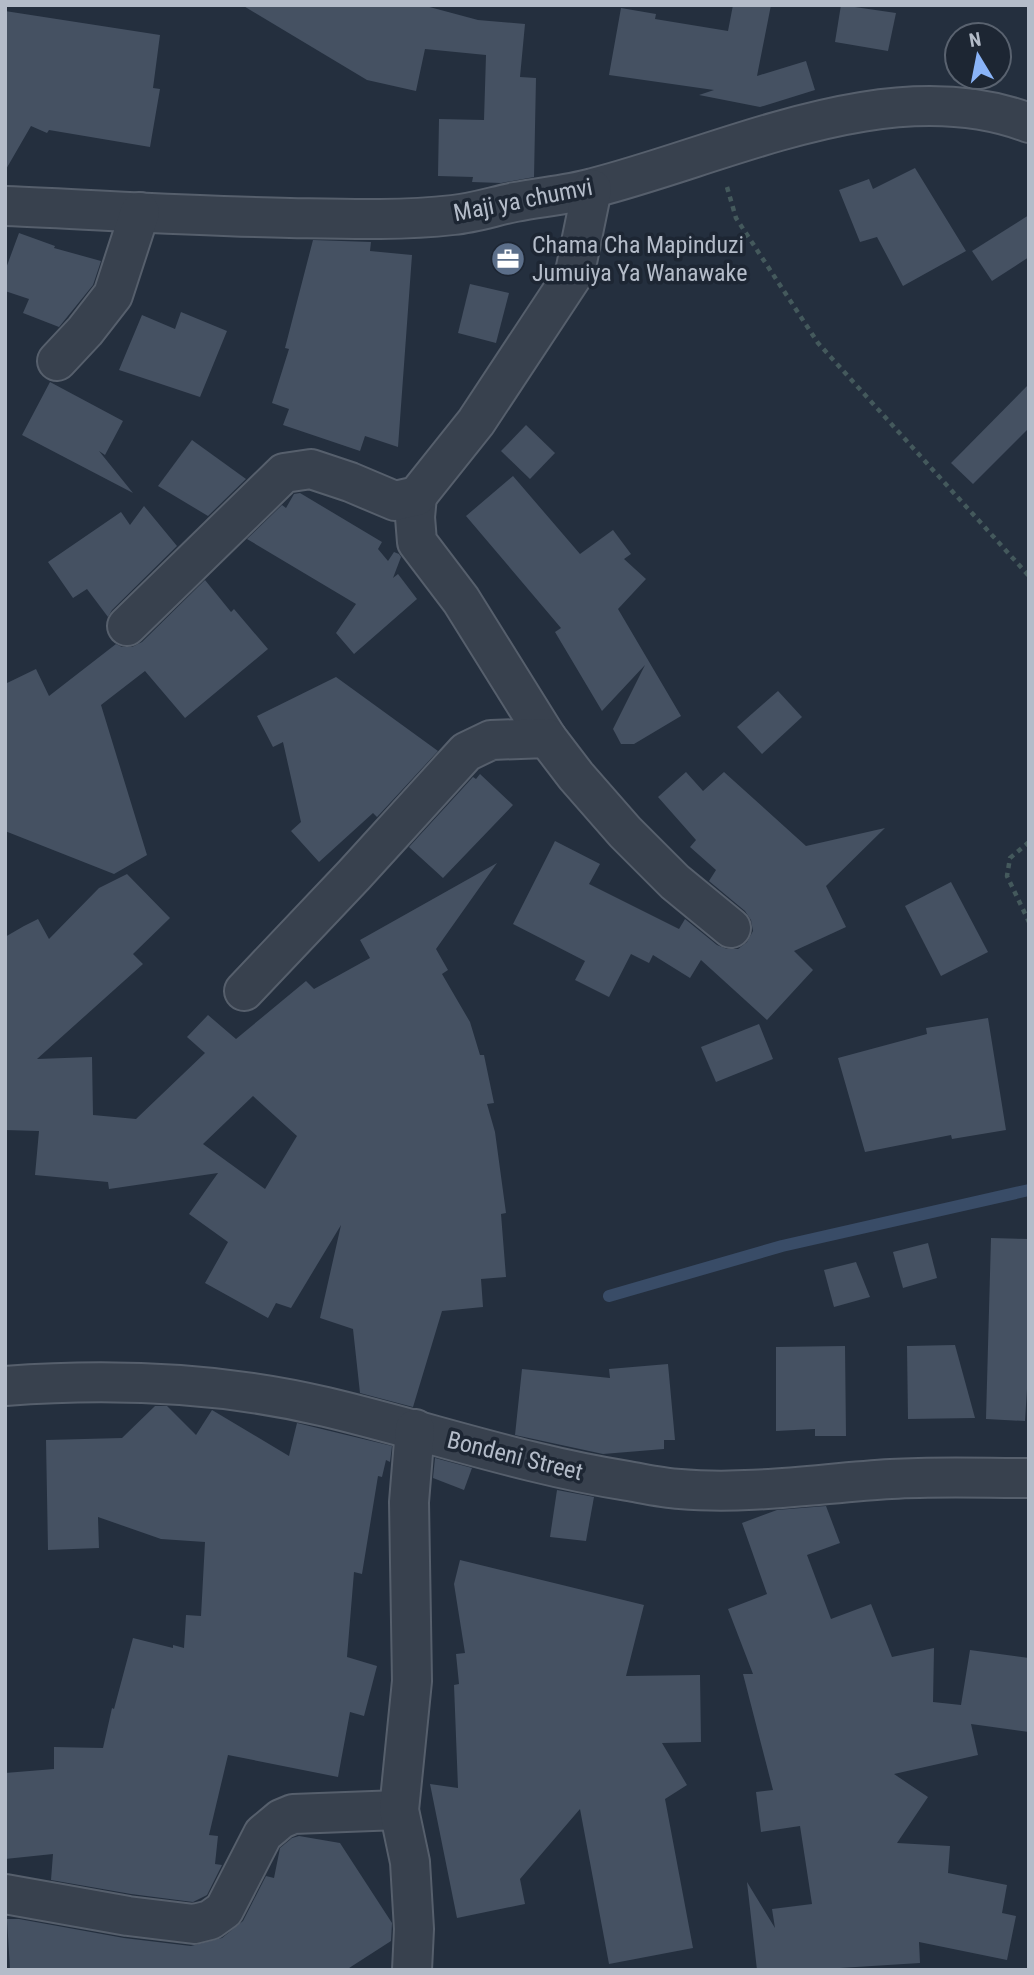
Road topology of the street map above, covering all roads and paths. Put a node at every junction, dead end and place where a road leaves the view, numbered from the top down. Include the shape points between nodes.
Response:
1 (1029, 123) edge
2 (716, 149) junction
3 (592, 189) junction
4 (5, 206) edge
5 (140, 212) junction
6 (57, 361) dead end
7 (417, 496) junction
8 (1029, 576) edge
9 (127, 625) dead end
10 (547, 738) junction
11 (1029, 842) edge
12 (1029, 922) edge
13 (731, 928) dead end
14 (244, 991) dead end
15 (5, 1386) edge
16 (415, 1429) junction
17 (1029, 1478) edge
18 (399, 1810) junction
19 (5, 1894) edge
20 (412, 1970) edge

1 - 2 street, Maji ya chumvi via 981,108 914,107 813,122
2 - 3 street, Maji ya chumvi
2 - 8 path via 736,218 818,343
3 - 5 street, Maji ya chumvi via 455,215 383,219
3 - 7 street via 575,272 475,422
4 - 5 street, Maji ya chumvi
5 - 6 street via 113,295
7 - 9 street via 395,501 311,469 284,473
7 - 10 street via 417,542 461,600
10 - 13 street via 625,832
10 - 14 street via 491,740 466,752
11 - 12 path via 1010,858 1007,876
15 - 16 street, Bondeni Street via 190,1384 274,1396
16 - 17 street, Bondeni Street via 587,1475 680,1489 735,1490 894,1478
16 - 18 street via 409,1503 412,1681
18 - 19 street via 293,1814 281,1819 263,1834 224,1910 194,1924
18 - 20 street via 410,1862

